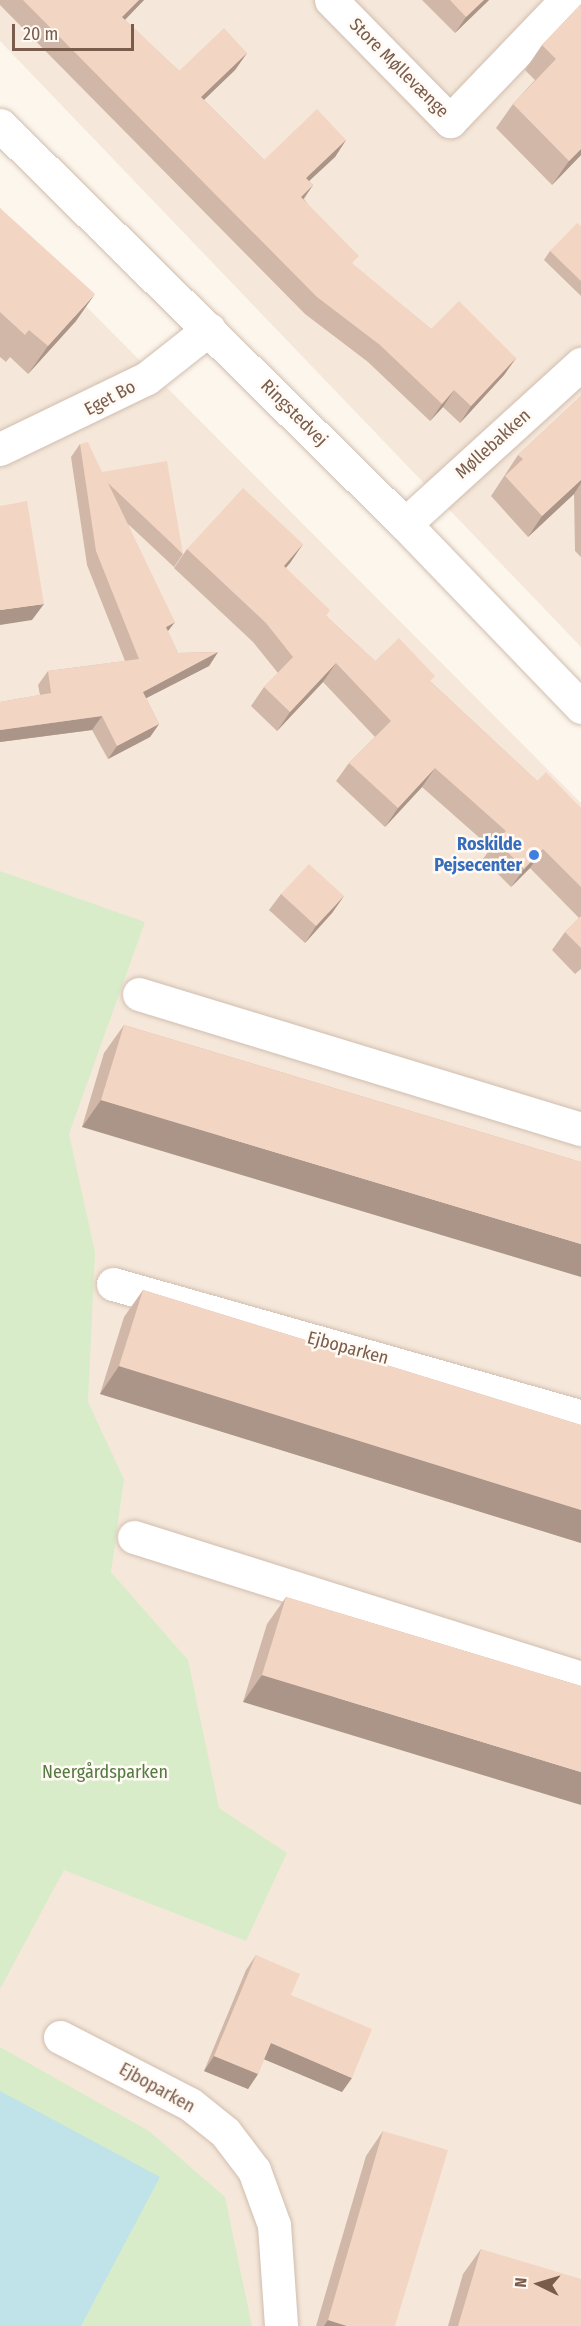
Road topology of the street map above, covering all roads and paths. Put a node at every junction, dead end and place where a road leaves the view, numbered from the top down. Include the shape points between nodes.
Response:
1 (331, 0) edge
2 (566, 0) edge
3 (0, 125) edge
4 (209, 329) junction
5 (581, 364) edge
6 (0, 449) edge
7 (405, 524) junction
8 (581, 707) edge
9 (139, 994) dead end
10 (581, 1130) edge
11 (114, 1284) dead end
12 (581, 1416) edge
13 (134, 1537) dead end
14 (581, 1678) edge
15 (60, 2037) dead end
16 (281, 2326) edge

1 - 2 street, Store Møllevænge via 450,121
3 - 4 street, Ringstedvej
4 - 6 street, Eget Bo via 137,383
4 - 7 street, Ringstedvej
5 - 7 street, Møllebakken
7 - 8 street, Ringstedvej
9 - 10 street
11 - 12 street, Ejboparken
13 - 14 street
15 - 16 street, Ejboparken via 190,2104 225,2132 254,2170 274,2225

